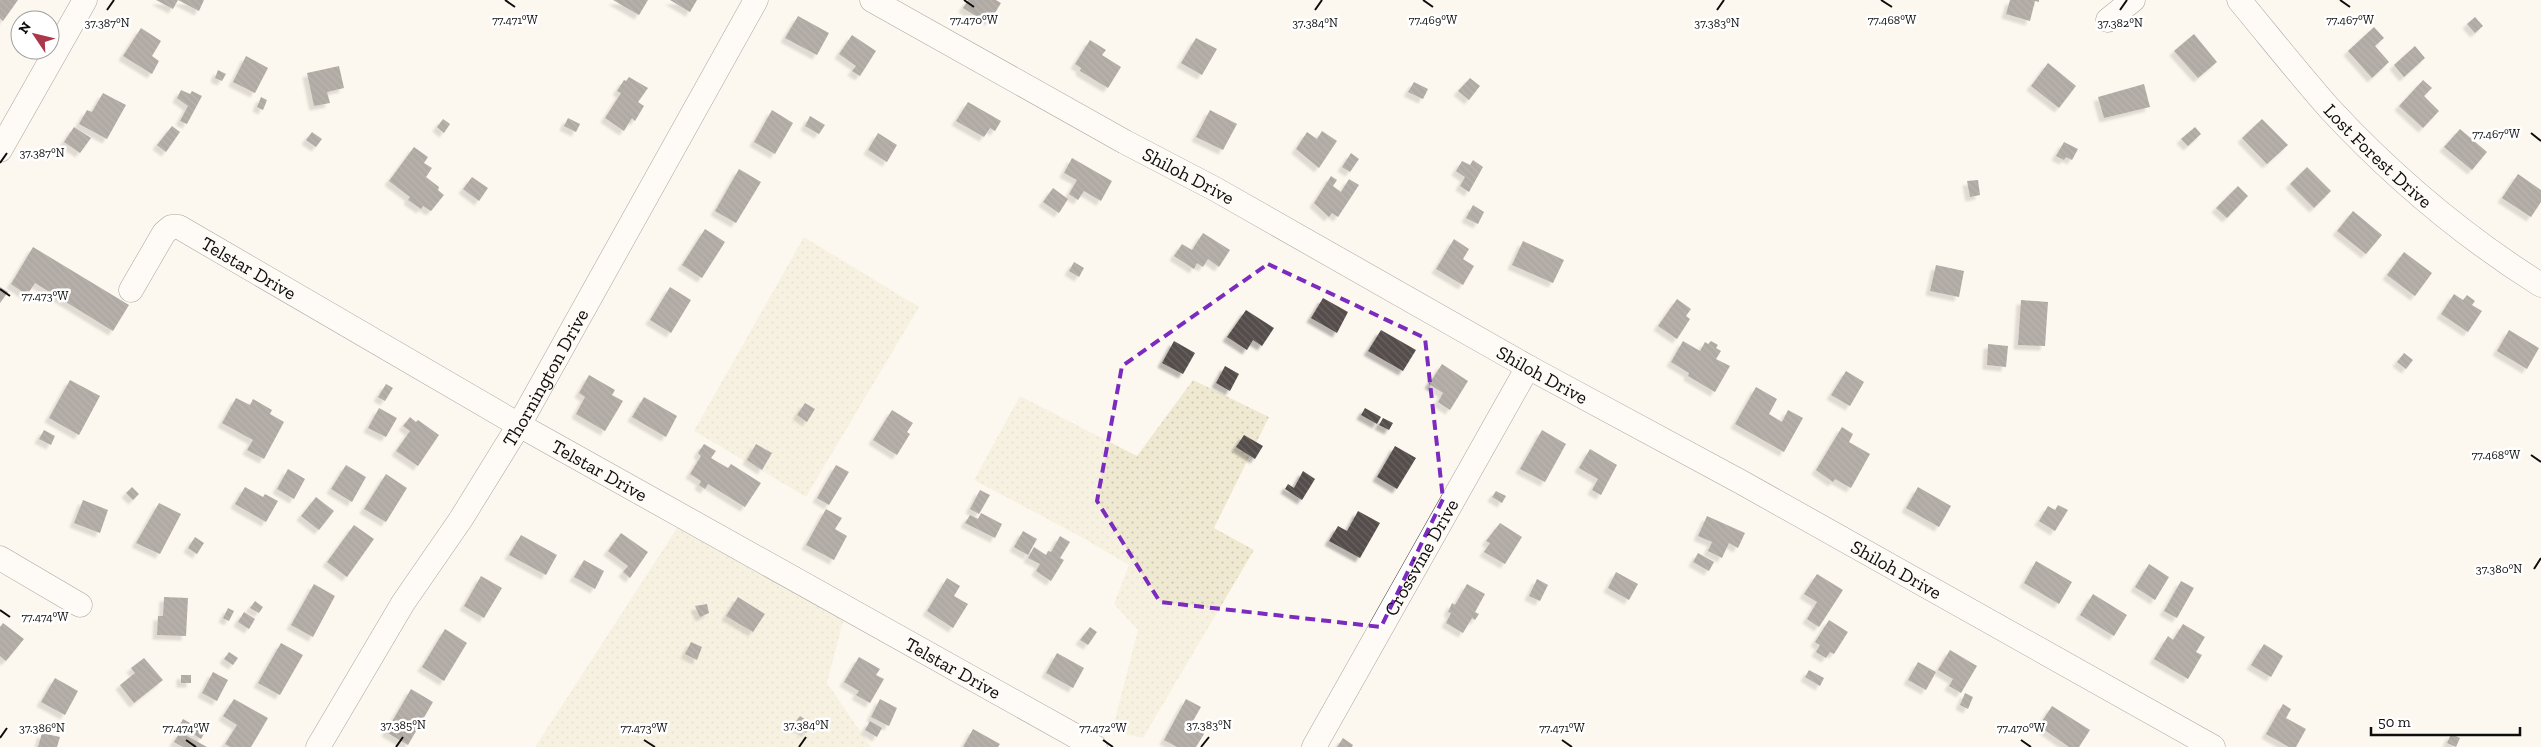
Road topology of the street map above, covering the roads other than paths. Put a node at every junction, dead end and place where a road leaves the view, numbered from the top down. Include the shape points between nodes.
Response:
1 (85, 0) edge
2 (756, 0) edge
3 (872, 0) edge
4 (2133, 0) edge
5 (2239, 0) edge
6 (2108, 20) dead end
7 (2, 140) edge
8 (2541, 285) edge
9 (131, 290) dead end
10 (1528, 367) junction
11 (519, 426) junction
12 (0, 558) edge
13 (80, 605) dead end
14 (318, 747) edge
15 (1095, 747) edge
16 (1314, 747) edge
17 (2213, 747) edge

1 - 7 street
2 - 11 street, Thornington Drive
3 - 10 street, Shiloh Drive
4 - 6 street
5 - 8 street, Lost Forest Drive via 2329,107 2380,160 2450,221
9 - 11 street, Telstar Drive via 164,233 171,227 179,227
10 - 16 street, Crossvine Drive
10 - 17 street, Shiloh Drive via 1741,482
11 - 14 street, Thornington Drive via 403,603
11 - 15 street, Telstar Drive
12 - 13 street

